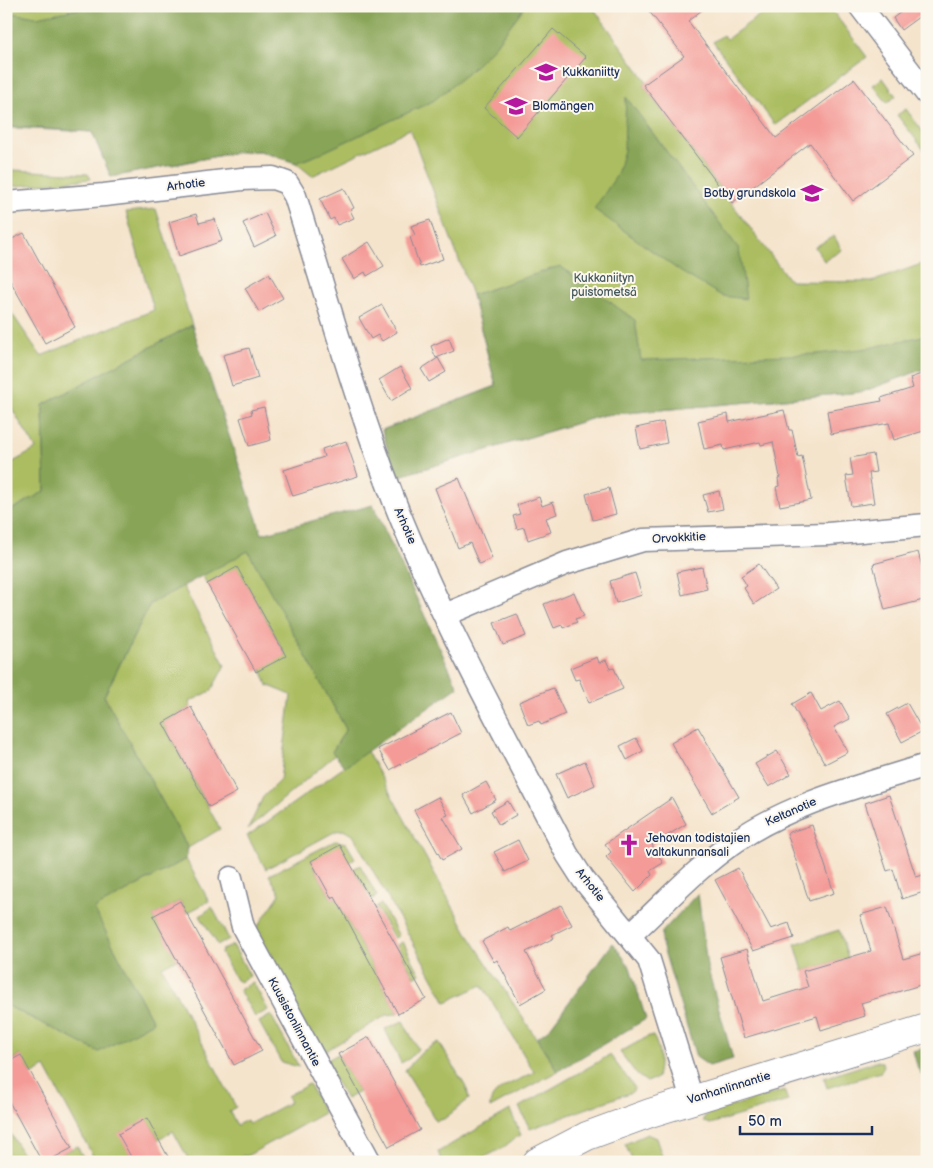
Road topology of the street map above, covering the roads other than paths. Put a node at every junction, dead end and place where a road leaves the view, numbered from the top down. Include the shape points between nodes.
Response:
1 (860, 6) edge
2 (927, 94) edge
3 (6, 203) edge
4 (927, 525) edge
5 (445, 615) junction
6 (927, 765) edge
7 (231, 878) dead end
8 (630, 935) junction
9 (927, 1028) edge
10 (692, 1099) junction
11 (370, 1162) edge
12 (537, 1162) edge

1 - 2 street
3 - 5 street, Arhotie via 242,179 273,178 287,183 295,196 384,474
4 - 5 street, Orvokkitie via 828,534 643,540 567,563
5 - 8 street, Arhotie via 567,854 583,879
6 - 8 street, Keltanotie via 778,815 733,842 704,865
7 - 11 street, Kuusistonlinnantie via 243,927
8 - 10 street, Arhotie via 649,960
9 - 10 main road, Vanhanlinnantie
10 - 12 main road, Vanhanlinnantie via 588,1136

